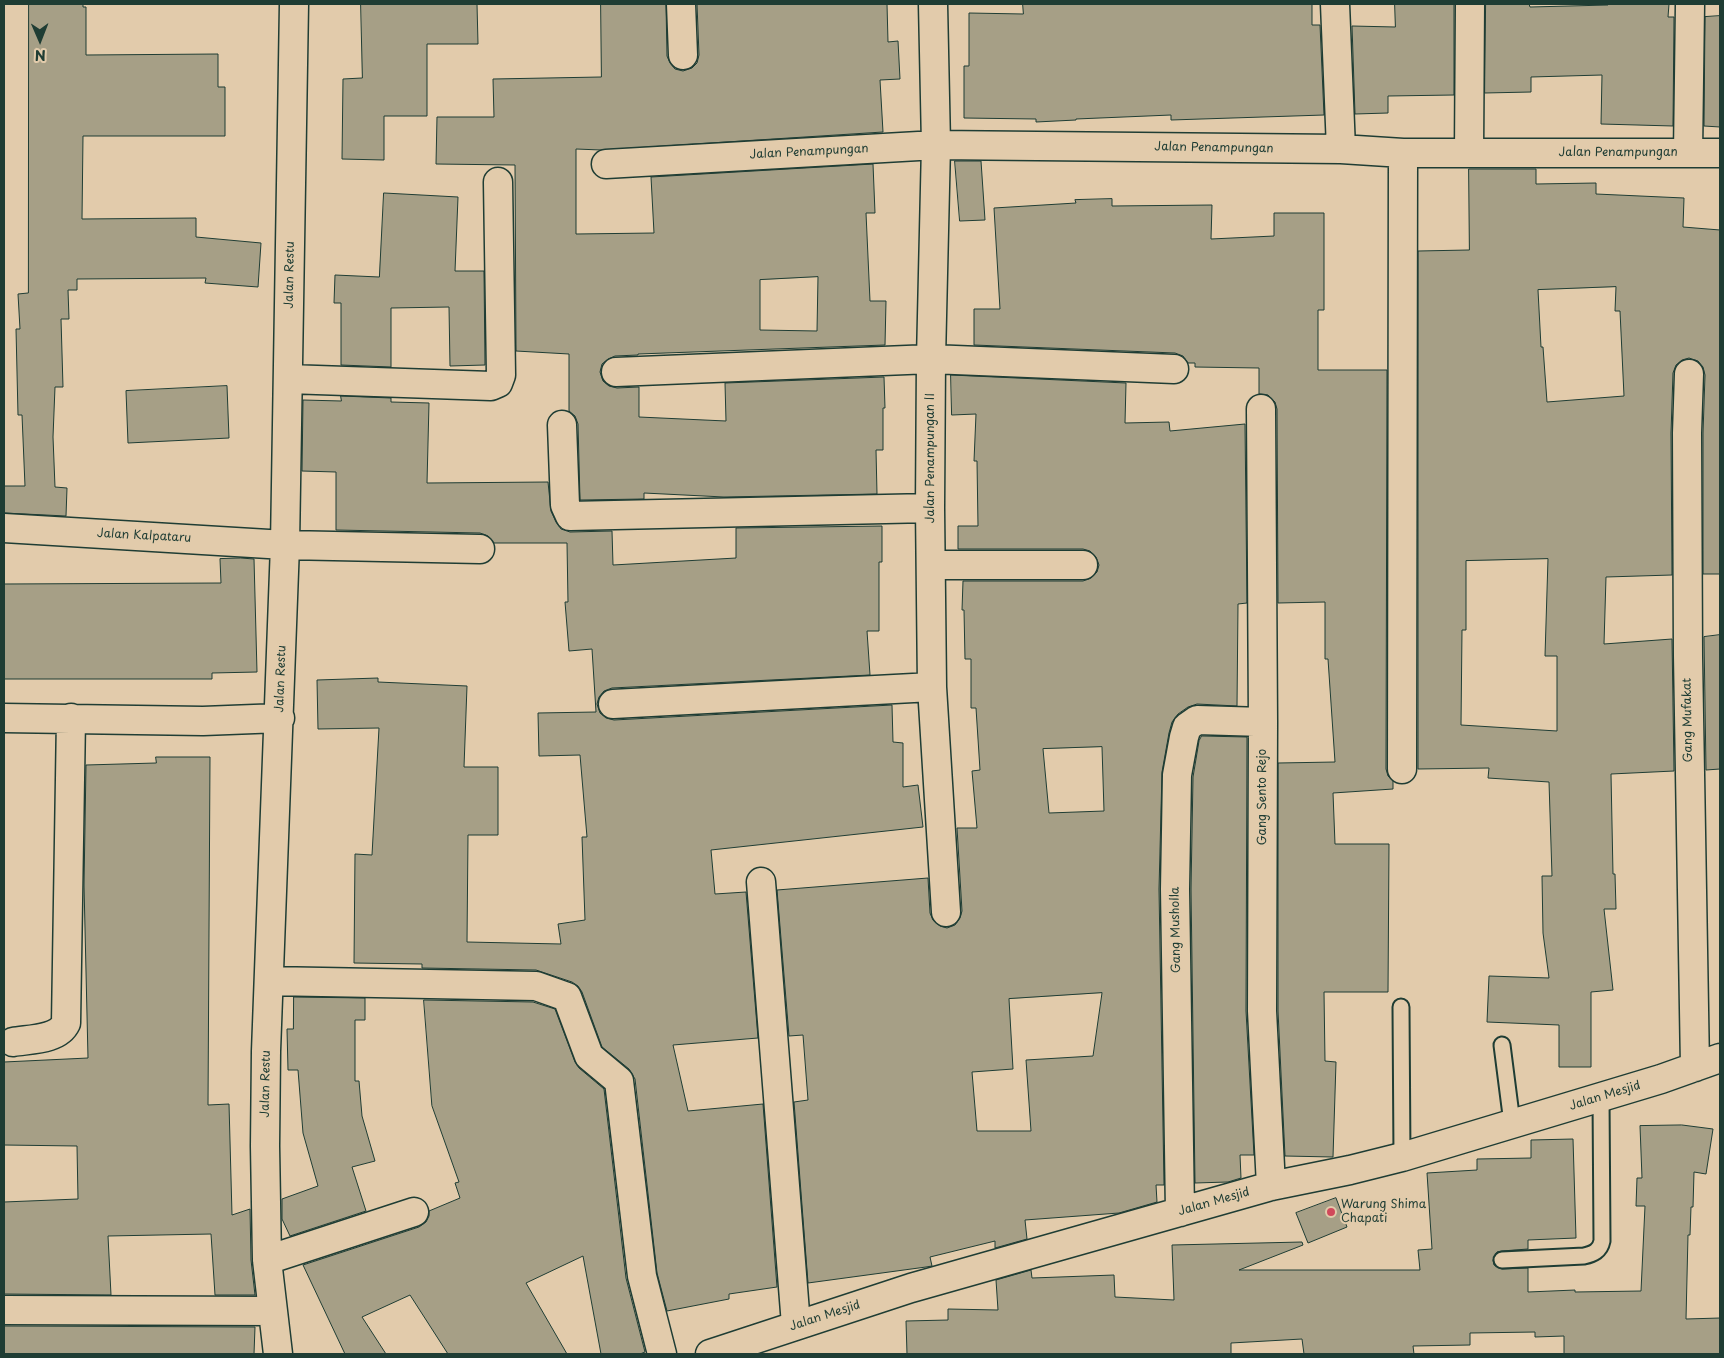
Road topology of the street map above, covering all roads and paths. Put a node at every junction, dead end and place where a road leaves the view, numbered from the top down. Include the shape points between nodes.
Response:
1 (294, 4) edge
2 (681, 4) edge
3 (933, 4) edge
4 (1335, 4) edge
5 (1470, 4) edge
6 (1690, 4) edge
7 (683, 55) dead end
8 (936, 145) junction
9 (1342, 149) junction
10 (1469, 152) junction
11 (1403, 153) junction
12 (1688, 153) junction
13 (1720, 153) edge
14 (606, 164) dead end
15 (498, 182) dead end
16 (931, 359) junction
17 (1174, 369) dead end
18 (616, 372) dead end
19 (1689, 374) dead end
20 (288, 379) junction
21 (1261, 408) dead end
22 (562, 425) dead end
23 (930, 508) junction
24 (4, 528) edge
25 (285, 545) junction
26 (480, 549) dead end
27 (931, 565) junction
28 (1083, 565) dead end
29 (932, 687) junction
30 (613, 704) dead end
31 (4, 718) edge
32 (71, 718) junction
33 (280, 718) junction
34 (1263, 722) junction
35 (1402, 768) dead end
36 (761, 882) dead end
37 (946, 912) dead end
38 (269, 981) junction
39 (1401, 1007) dead end
40 (13, 1042) dead end
41 (1502, 1045) dead end
42 (1720, 1058) edge
43 (1695, 1067) junction
44 (1601, 1097) junction
45 (1512, 1124) junction
46 (1402, 1157) junction
47 (1271, 1186) junction
48 (414, 1212) dead end
49 (1180, 1212) junction
50 (267, 1260) junction
51 (1502, 1260) dead end
52 (4, 1310) edge
53 (272, 1311) junction
54 (796, 1325) junction
55 (278, 1354) edge
56 (662, 1354) edge
57 (710, 1354) edge

1 - 20 street, Jalan Restu
2 - 7 street
3 - 8 street, Jalan Penampungan II
4 - 9 street
5 - 10 street
6 - 12 street
8 - 9 street, Jalan Penampungan
8 - 14 street, Jalan Penampungan
8 - 16 street, Jalan Penampungan II
9 - 11 street, Jalan Penampungan
10 - 11 street, Jalan Penampungan
10 - 12 street, Jalan Penampungan
11 - 35 street
12 - 13 street, Jalan Penampungan
15 - 20 street via 501,375 498,383 491,386
16 - 17 street
16 - 18 street
16 - 23 street, Jalan Penampungan II
19 - 43 street, Gang Mufakat via 1688,656
20 - 25 street, Jalan Restu
21 - 34 street, Gang Sento Rejo
22 - 23 street via 565,505 570,516
23 - 27 street, Jalan Penampungan II
24 - 25 street, Jalan Kalpataru
25 - 26 street, Jalan Kalpataru
25 - 33 street, Jalan Restu
27 - 28 street
27 - 29 street, Jalan Penampungan II
29 - 30 street
29 - 37 street, Jalan Penampungan II
31 - 32 street
32 - 33 street via 203,721
32 - 40 street via 66,1023 54,1035
33 - 38 street, Jalan Restu
34 - 47 street, Gang Sento Rejo via 1262,1011
34 - 49 street, Gang Musholla via 1197,720 1188,727 1184,737 1177,775 1175,889
36 - 54 street
38 - 50 street, Jalan Restu via 265,1146
38 - 56 street via 536,986 567,997 588,1056 619,1082 642,1276
39 - 46 lane
41 - 45 lane
42 - 43 street, Jalan Mesjid
43 - 44 street, Jalan Mesjid
44 - 45 street, Jalan Mesjid
44 - 51 lane via 1600,1248 1584,1256
45 - 46 street, Jalan Mesjid
46 - 47 street, Jalan Mesjid
47 - 49 street, Jalan Mesjid
48 - 50 street
49 - 54 street, Jalan Mesjid via 911,1288
50 - 53 street, Jalan Restu
52 - 53 street
53 - 55 street, Jalan Restu
54 - 57 street, Jalan Mesjid

